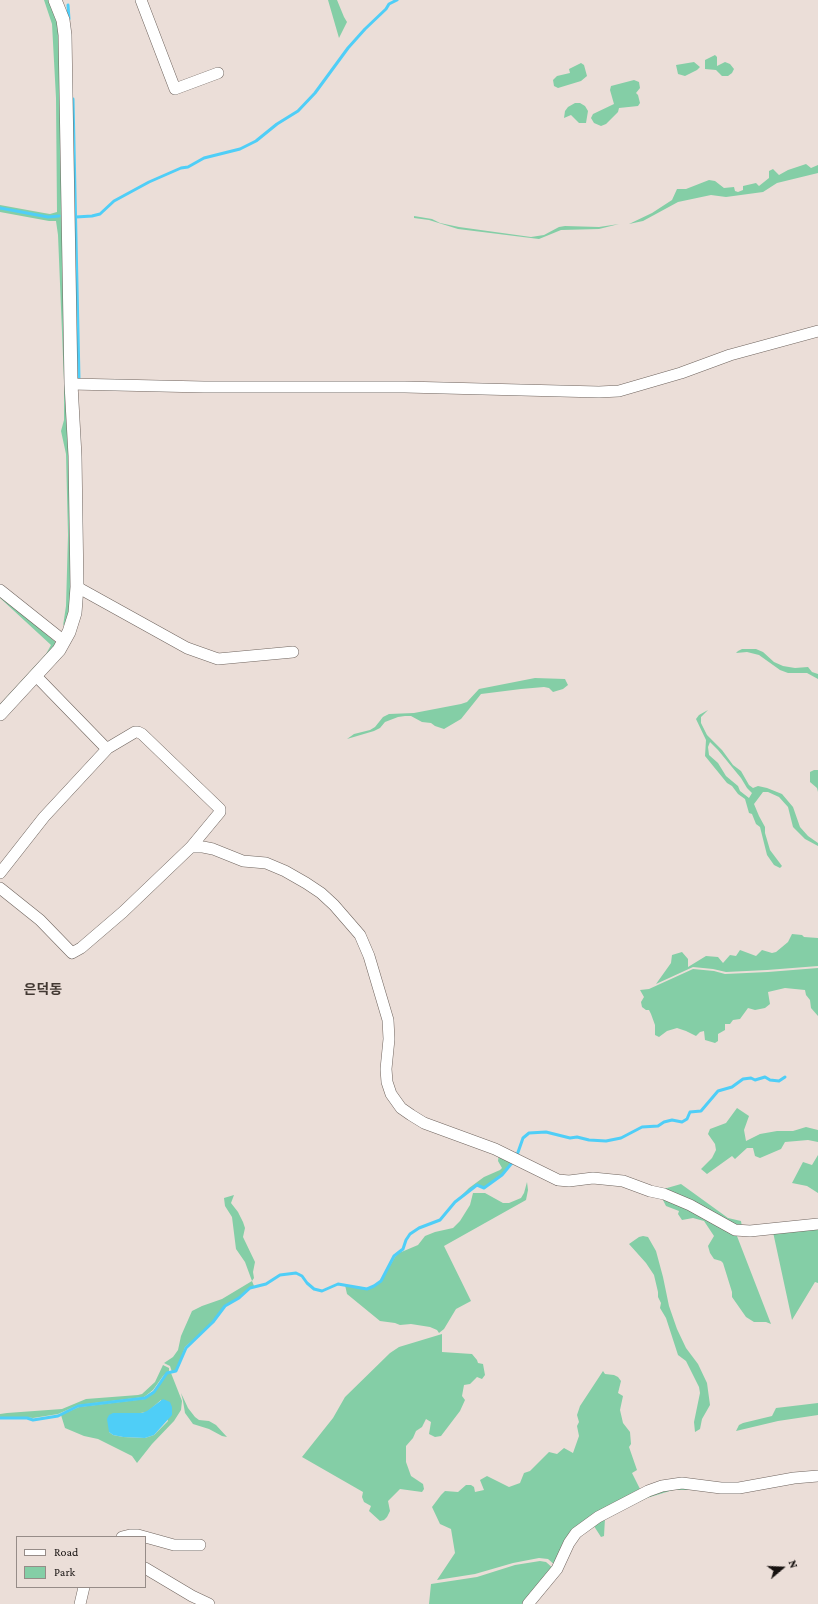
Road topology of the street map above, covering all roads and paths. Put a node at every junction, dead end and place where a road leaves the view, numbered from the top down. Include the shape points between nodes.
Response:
1 (56, 0) edge
2 (141, 0) edge
3 (218, 73) dead end
4 (818, 330) edge
5 (72, 384) junction
6 (77, 587) junction
7 (0, 590) edge
8 (64, 642) junction
9 (293, 652) dead end
10 (36, 676) junction
11 (0, 714) edge
12 (108, 748) junction
13 (191, 847) junction
14 (0, 873) edge
15 (0, 888) edge
16 (818, 1224) edge
17 (818, 1476) edge
18 (126, 1536) edge
19 (142, 1536) edge
20 (146, 1537) edge
21 (200, 1545) dead end
22 (146, 1569) edge
23 (84, 1588) edge
24 (80, 1604) edge
25 (209, 1604) edge
26 (528, 1604) edge

1 - 5 main road via 65,35
2 - 3 street via 175,90
4 - 5 street via 736,353 681,373 619,391
5 - 6 main road
6 - 8 main road via 75,613
6 - 9 street via 187,648 218,659
7 - 8 street
8 - 10 main road
10 - 11 main road
10 - 12 street
12 - 13 street via 138,732 220,809
12 - 14 street via 44,818
13 - 15 street via 123,912 72,953 40,920
13 - 16 street via 208,848 243,861 266,863 285,871 321,893 356,930 369,956 388,1020 387,1082 401,1108 424,1123 496,1149 558,1180 593,1178 623,1181 664,1194 704,1211 735,1230 750,1231
17 - 26 street via 739,1488 682,1483 648,1490 598,1516 576,1533 557,1569
18 - 19 street
20 - 21 street via 174,1545
22 - 25 street
23 - 24 street

